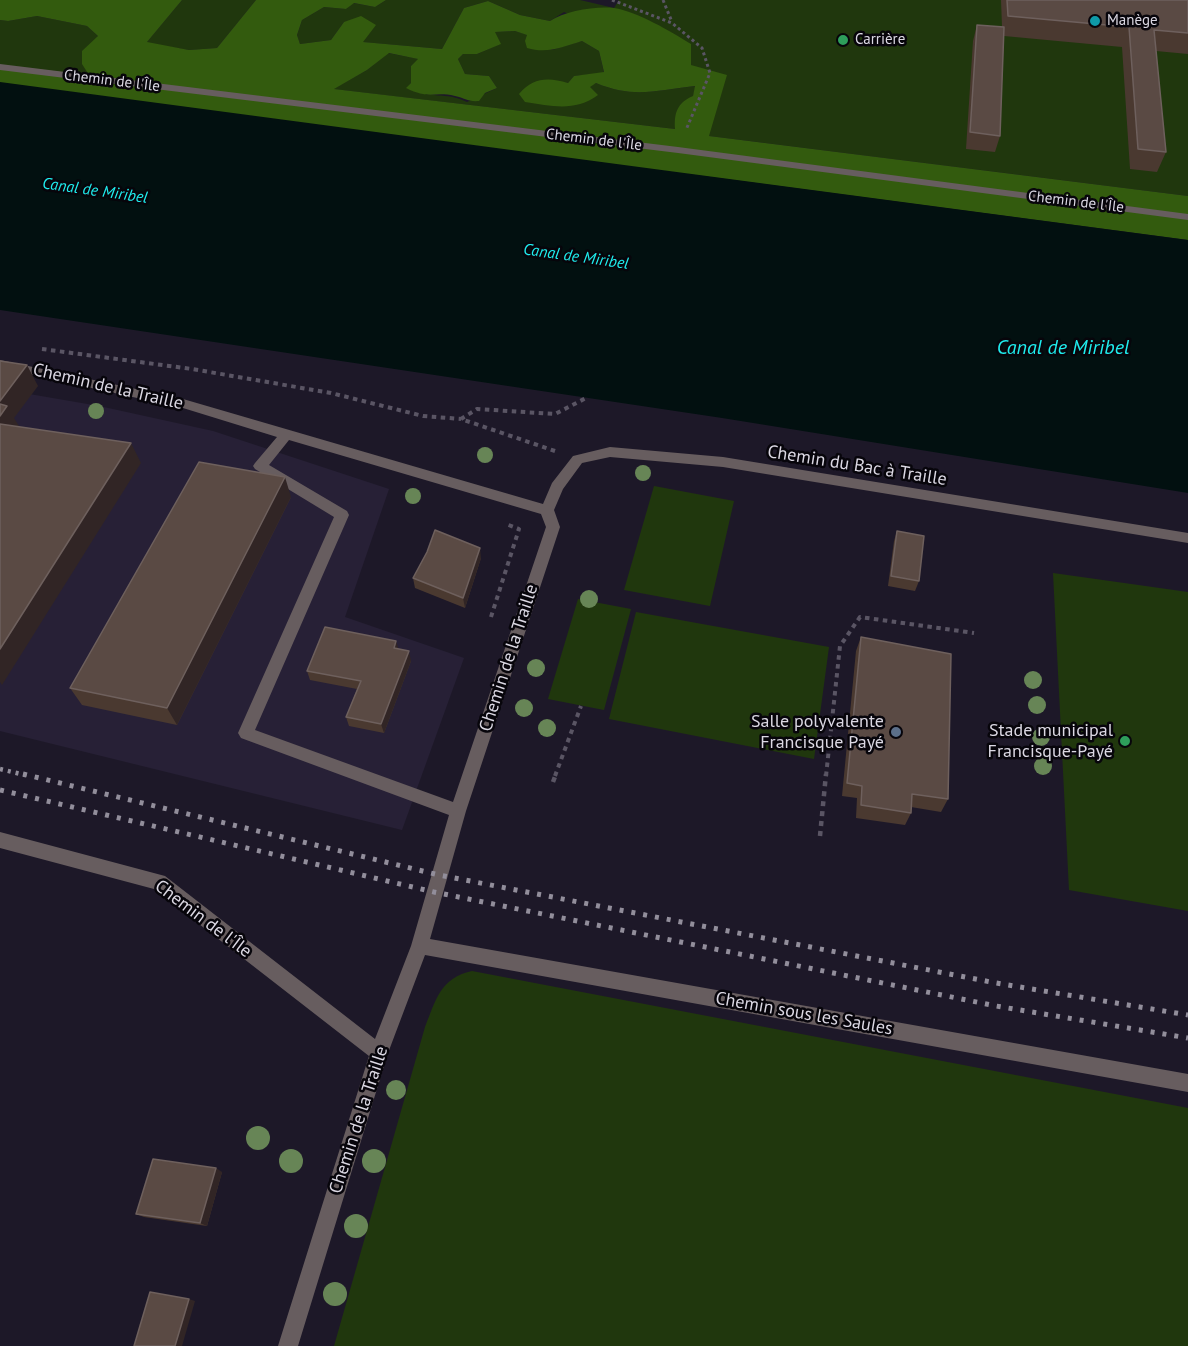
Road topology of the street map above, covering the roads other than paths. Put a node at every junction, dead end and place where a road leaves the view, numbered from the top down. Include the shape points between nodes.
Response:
1 (0, 67) edge
2 (1188, 217) edge
3 (0, 364) edge
4 (287, 434) junction
5 (547, 510) junction
6 (1188, 538) edge
7 (458, 811) junction
8 (0, 840) edge
9 (420, 946) junction
10 (379, 1053) junction
11 (1188, 1083) edge
12 (288, 1346) edge

1 - 2 street, Chemin de l'Île
3 - 4 street, Chemin de la Traille via 183,404
4 - 5 street, Chemin de la Traille
4 - 7 street via 260,466 342,515 246,733
5 - 6 street, Chemin du Bac à Traille via 557,487 578,459 610,452 723,462
5 - 7 street, Chemin de la Traille via 553,527
7 - 9 street, Chemin de la Traille
8 - 10 street, Chemin de l'Île via 159,882
9 - 10 street, Chemin de la Traille
9 - 11 street, Chemin sous les Saules
10 - 12 street, Chemin de la Traille

